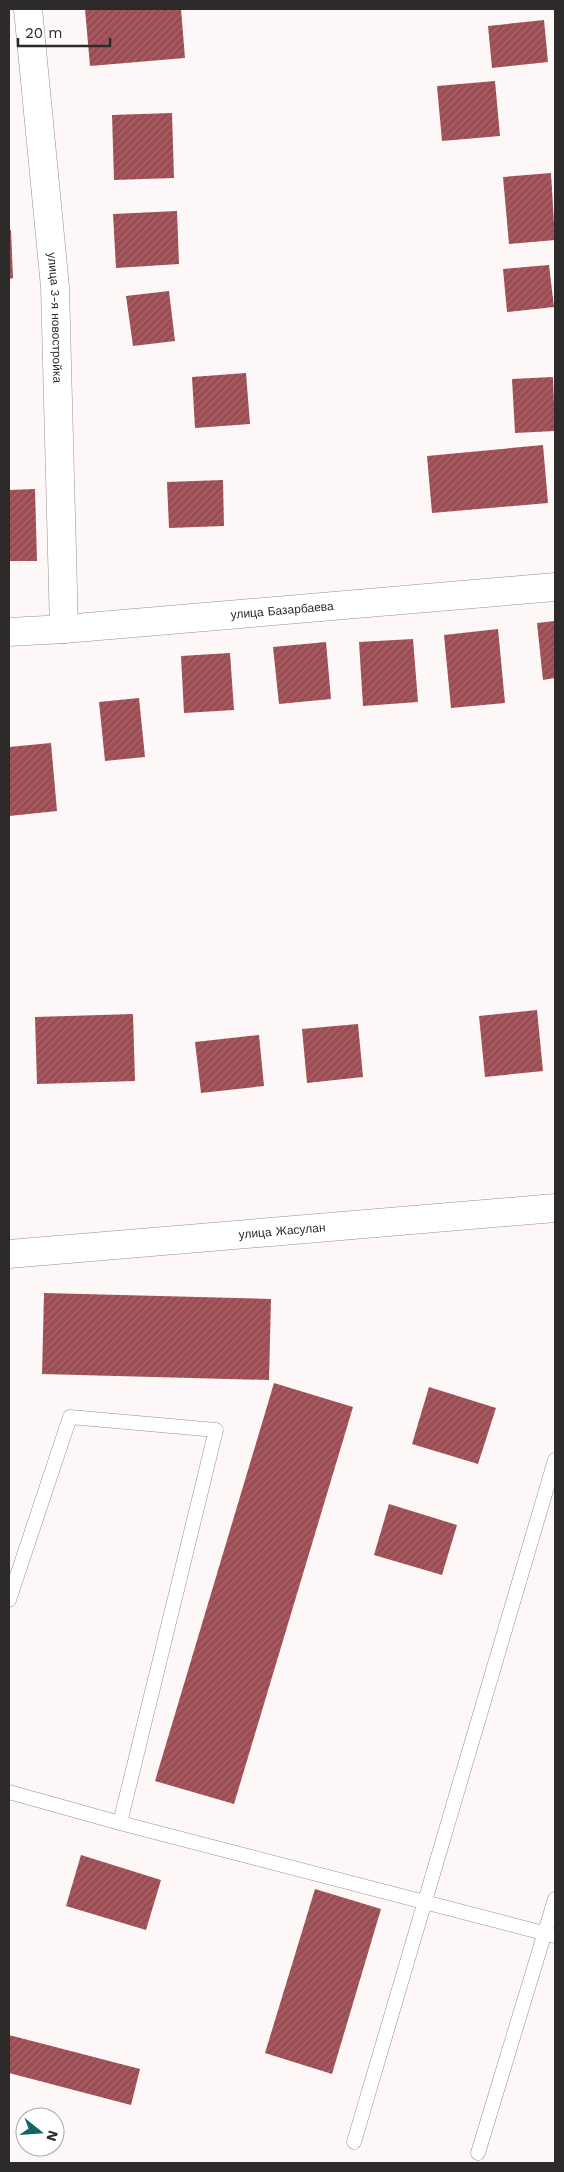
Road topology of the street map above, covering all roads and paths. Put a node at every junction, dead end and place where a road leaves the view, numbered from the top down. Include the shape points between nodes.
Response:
1 (28, 9) edge
2 (555, 587) edge
3 (64, 629) junction
4 (9, 632) edge
5 (555, 1208) edge
6 (9, 1254) edge
7 (555, 1460) edge
8 (9, 1600) edge
9 (9, 1792) edge
10 (120, 1823) junction
11 (555, 1899) edge
12 (424, 1902) junction
13 (550, 1935) edge
14 (354, 2142) dead end
15 (478, 2153) dead end

1 - 3 street, улица 3-я новостройка via 55,287
2 - 3 street, улица Базарбаева
3 - 4 street, улица Базарбаева
5 - 6 street, улица Жасулан
7 - 12 lane
8 - 10 lane via 70,1417 216,1430
9 - 10 lane
10 - 12 lane
11 - 13 lane
12 - 13 lane
12 - 14 lane
13 - 15 lane

